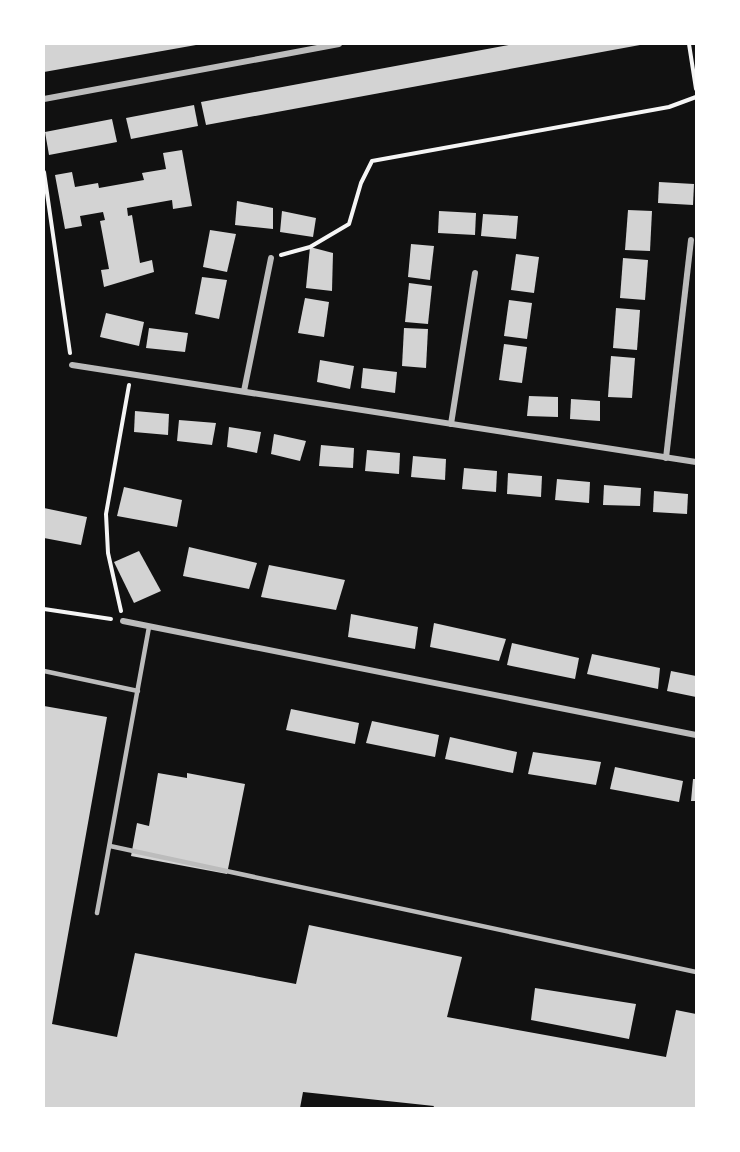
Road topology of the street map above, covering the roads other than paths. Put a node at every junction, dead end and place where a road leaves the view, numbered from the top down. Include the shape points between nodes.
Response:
1 (339, 44) edge
2 (44, 99) edge
3 (691, 240) dead end
4 (271, 258) road end
5 (475, 273) dead end
6 (72, 364) road end
7 (244, 391) junction
8 (451, 424) junction
9 (666, 458) junction
10 (696, 462) edge
11 (123, 621) road end
12 (149, 627) junction
13 (44, 670) edge
14 (138, 691) junction
15 (696, 735) edge
16 (110, 846) junction
17 (97, 913) dead end
18 (696, 972) edge

1 - 2 street
3 - 9 street
4 - 7 street
5 - 8 street
6 - 7 street
7 - 8 street
8 - 9 street
9 - 10 street
11 - 12 street
12 - 14 lane
12 - 15 street
13 - 14 lane
14 - 16 lane
16 - 17 lane
16 - 18 lane

